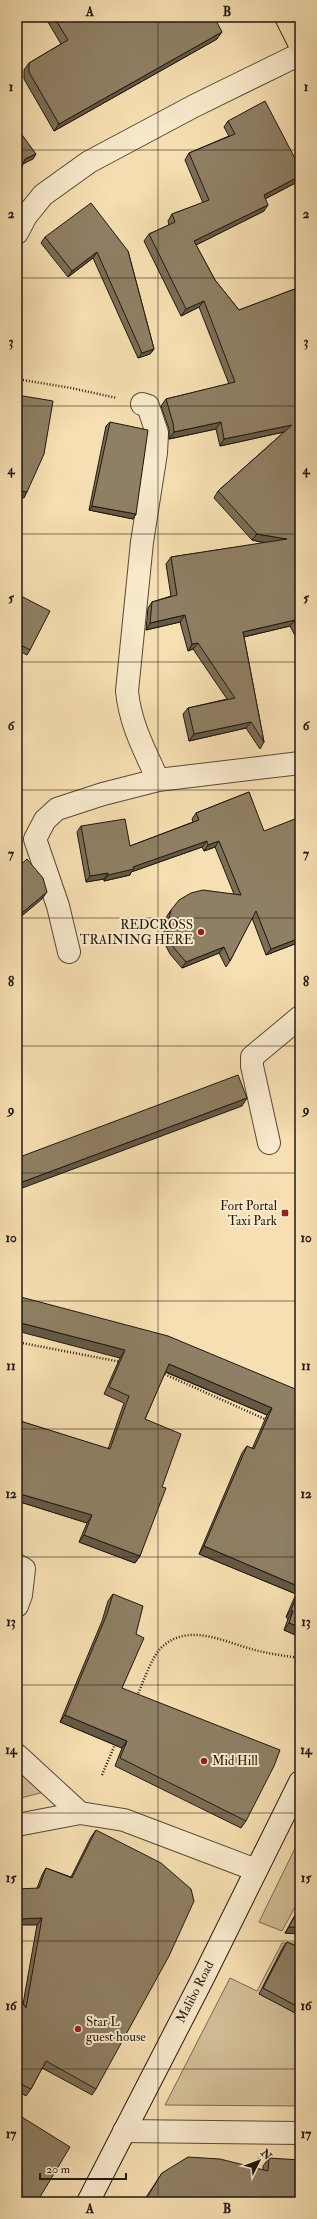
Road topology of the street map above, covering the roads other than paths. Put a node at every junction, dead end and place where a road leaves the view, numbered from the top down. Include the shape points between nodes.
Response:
1 (286, 17) edge
2 (300, 44) edge
3 (300, 54) edge
4 (17, 233) edge
5 (142, 404) road end
6 (300, 763) edge
7 (158, 780) junction
8 (69, 952) dead end
9 (300, 1017) edge
10 (269, 1142) dead end
11 (17, 1565) edge
12 (17, 1606) edge
13 (17, 1755) edge
14 (300, 1782) edge
15 (80, 1813) junction
16 (17, 1825) edge
17 (256, 1870) junction
18 (124, 2131) junction
19 (300, 2133) edge
20 (88, 2202) edge

1 - 2 main road
3 - 4 street via 194,106 89,162 43,195 26,216
5 - 7 street via 148,406 152,413 157,433 156,453 142,542 127,692 128,711
6 - 7 street
7 - 8 street via 103,794 57,810 45,820 35,839 58,906
9 - 10 street via 252,1057
11 - 12 street via 24,1569
13 - 15 street
14 - 17 street, Malibo Road
15 - 16 street
15 - 17 street via 124,1820
17 - 18 street, Malibo Road
18 - 19 street
18 - 20 street, Malibo Road

